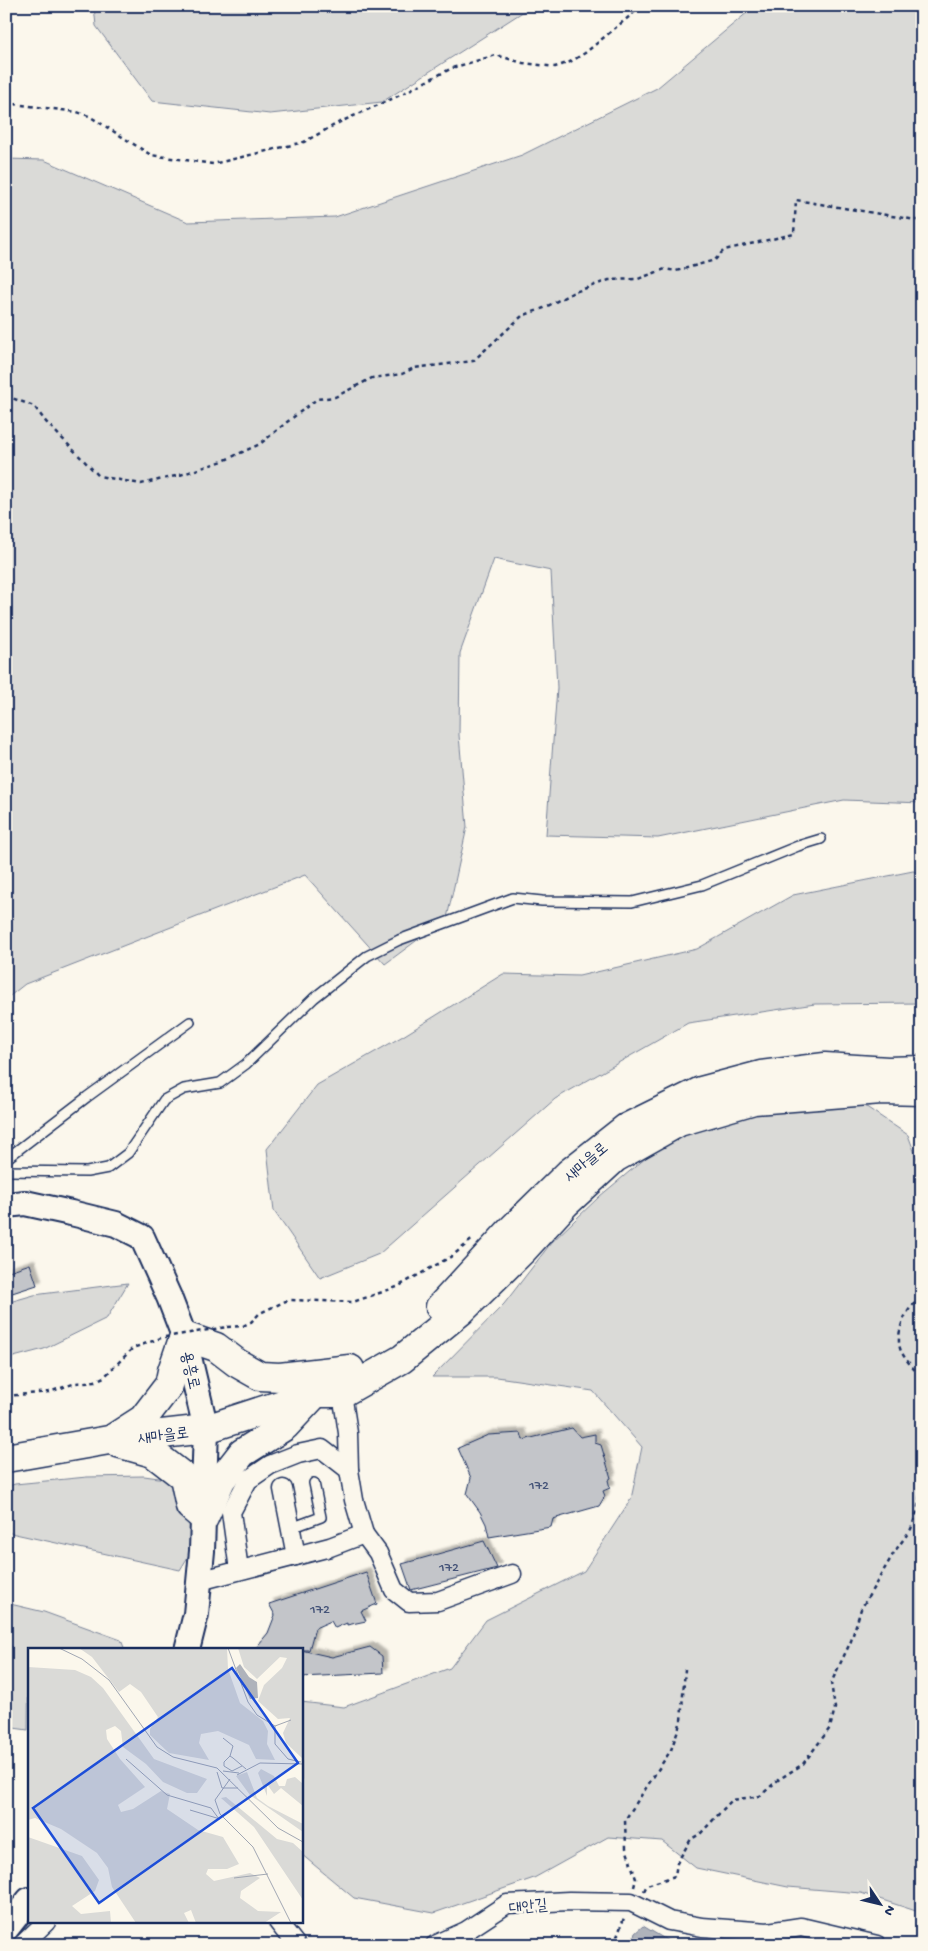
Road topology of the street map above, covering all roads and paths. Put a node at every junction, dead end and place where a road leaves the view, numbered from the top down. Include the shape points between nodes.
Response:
1 (642, 6) edge
2 (6, 103) edge
3 (922, 222) edge
4 (6, 396) edge
5 (820, 839) dead end
6 (190, 1022) dead end
7 (922, 1070) edge
8 (922, 1090) edge
9 (6, 1159) edge
10 (6, 1171) edge
11 (6, 1205) edge
12 (480, 1233) dead end
13 (922, 1299) edge
14 (175, 1336) junction
15 (922, 1378) edge
16 (336, 1385) junction
17 (6, 1396) edge
18 (206, 1429) junction
19 (109, 1440) junction
20 (6, 1458) edge
21 (349, 1470) junction
22 (314, 1483) dead end
23 (922, 1483) edge
24 (283, 1489) dead end
25 (204, 1518) junction
26 (291, 1528) junction
27 (364, 1534) junction
28 (296, 1556) junction
29 (239, 1570) junction
30 (512, 1574) dead end
31 (199, 1581) junction
32 (188, 1648) edge
33 (686, 1669) dead end
34 (28, 1901) edge
35 (633, 1903) junction
36 (44, 1924) edge
37 (280, 1924) edge
38 (6, 1929) edge
39 (22, 1945) edge
40 (296, 1945) edge
41 (435, 1945) edge
42 (614, 1945) edge
43 (877, 1945) edge

1 - 2 path via 570,62 555,67 496,55 452,68 304,142 213,164 151,155 77,112
3 - 4 path via 796,200 794,234 724,250 715,260 676,271 665,269 638,279 609,280 572,293 522,316 473,361 414,368 402,374 372,378 335,397 317,399 260,444 223,461 141,484 99,476 34,406
5 - 10 lane via 702,885 632,902 513,898 399,940 367,956 329,986 246,1064 220,1083 184,1089 164,1100 128,1153 108,1168 87,1172
6 - 9 lane
7 - 16 main road, 새마을로 via 825,1067 761,1075 701,1091 626,1128 569,1173 417,1330
8 - 16 main road, 새마을로 via 754,1100 679,1122 615,1158 565,1204 461,1311 402,1359
11 - 14 street, 용흥로 via 25,1203 71,1213 116,1224 142,1237 169,1297
12 - 14 path, bridge via 452,1256 397,1287 353,1302 288,1300 260,1313 243,1326
13 - 15 path via 905,1316 898,1334 901,1352
14 - 16 main road via 216,1347 260,1376
14 - 17 path via 133,1348 104,1377 95,1381 49,1392
14 - 18 street, 용흥로
14 - 19 main road via 169,1385 143,1419
16 - 18 main road, 새마을로
16 - 21 street via 348,1433
16 - 25 main road via 285,1426 242,1453 222,1480
18 - 19 main road, 새마을로
18 - 25 street, 용흥로
19 - 20 main road, 새마을로
19 - 25 main road via 153,1453 184,1477 190,1506
21 - 27 street
21 - 29 street via 322,1449 270,1465 248,1480 231,1512
22 - 26 lane via 321,1517
23 - 35 path via 911,1528 861,1609 851,1641 831,1683 834,1708 830,1728 803,1764 760,1796 732,1800 700,1834 691,1839 677,1863 675,1876 647,1885 643,1895
24 - 26 street
25 - 31 street, 용흥로
26 - 28 street
27 - 28 street
27 - 30 street via 378,1553 394,1590 409,1602 438,1602
28 - 29 street
29 - 31 street
31 - 32 street, 용흥로 via 196,1614
33 - 35 path via 681,1721 671,1750 625,1820 626,1848 636,1880
34 - 38 street
35 - 41 street, 대안길 via 569,1901 507,1904 466,1931
35 - 42 path
35 - 43 street via 669,1921 702,1927 768,1932 801,1927
36 - 39 street
37 - 40 street

